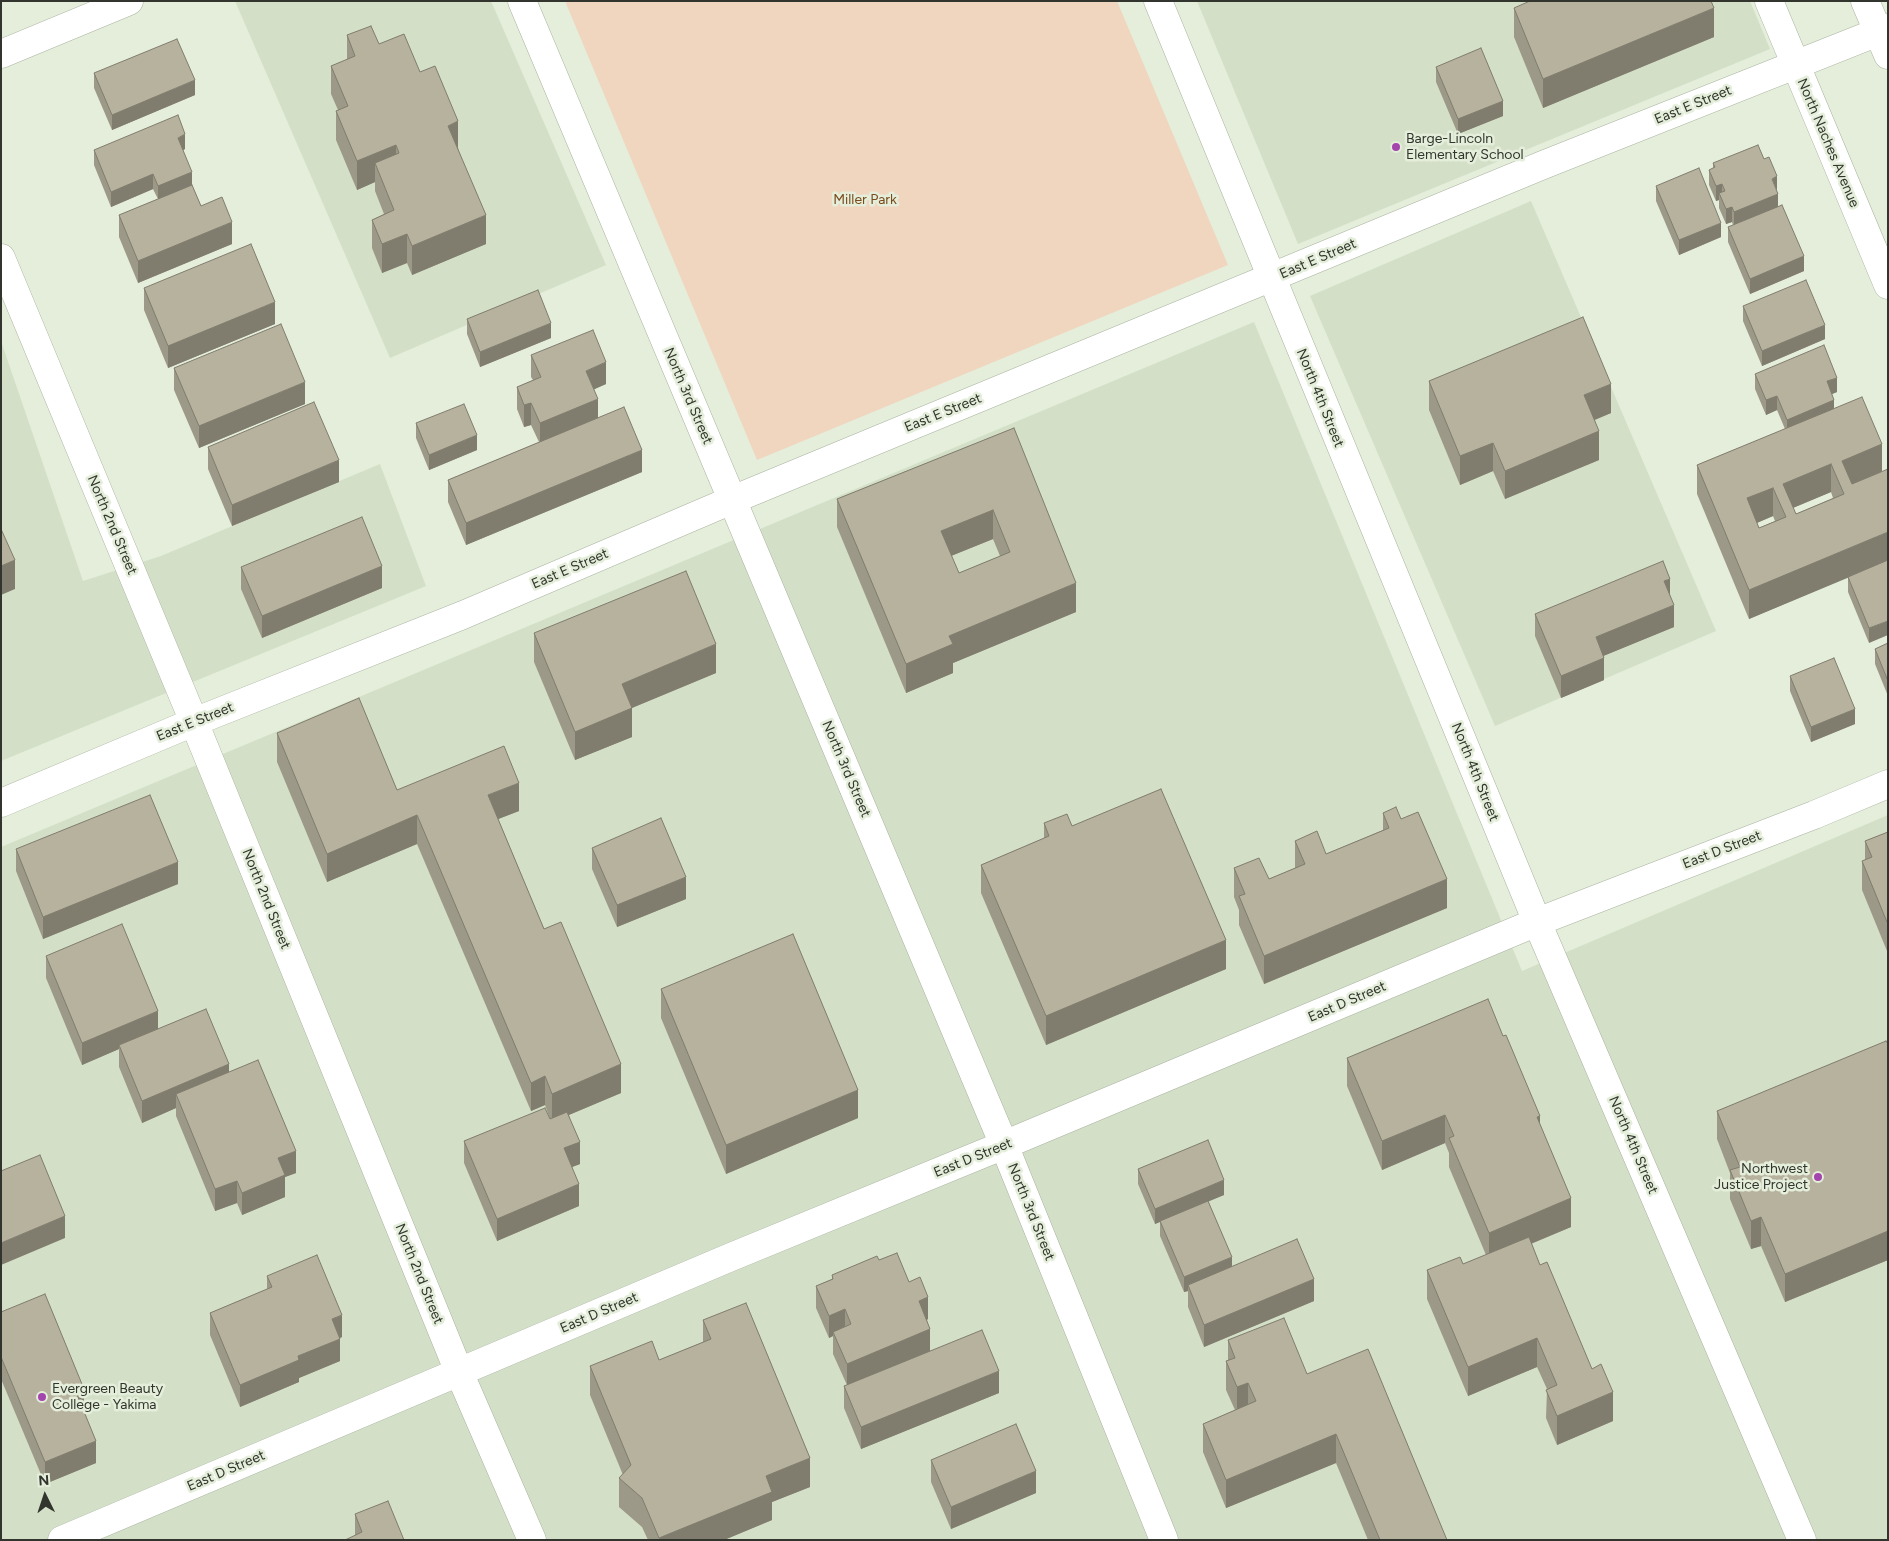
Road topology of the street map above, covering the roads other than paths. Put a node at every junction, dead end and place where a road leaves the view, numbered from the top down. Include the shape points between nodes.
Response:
1 (129, 1) edge
2 (522, 1) edge
3 (1158, 1) edge
4 (1769, 1) edge
5 (1866, 1) edge
6 (1884, 38) edge
7 (1, 54) edge
8 (1795, 64) junction
9 (1, 258) edge
10 (1271, 278) junction
11 (1888, 286) edge
12 (732, 500) junction
13 (194, 722) junction
14 (1888, 784) edge
15 (1, 803) edge
16 (1537, 922) junction
17 (1004, 1146) junction
18 (459, 1372) junction
19 (62, 1540) edge
20 (532, 1540) edge
21 (1164, 1540) edge
22 (1802, 1540) edge

1 - 7 street
2 - 12 street, North 3rd Street
3 - 10 street, North 4th Street
4 - 8 street, North Naches Avenue
5 - 6 street
6 - 8 street, East E Street
8 - 10 street, East E Street
8 - 11 street, North Naches Avenue
9 - 13 street, North 2nd Street
10 - 12 street, East E Street
10 - 16 street, North 4th Street
12 - 13 street, East E Street via 463,615
12 - 17 street, North 3rd Street
13 - 15 street, East E Street
13 - 18 street, North 2nd Street
14 - 16 street, East D Street
16 - 17 street, East D Street
16 - 22 street, North 4th Street
17 - 18 street, East D Street
17 - 21 street, North 3rd Street
18 - 19 street, East D Street
18 - 20 street, North 2nd Street

